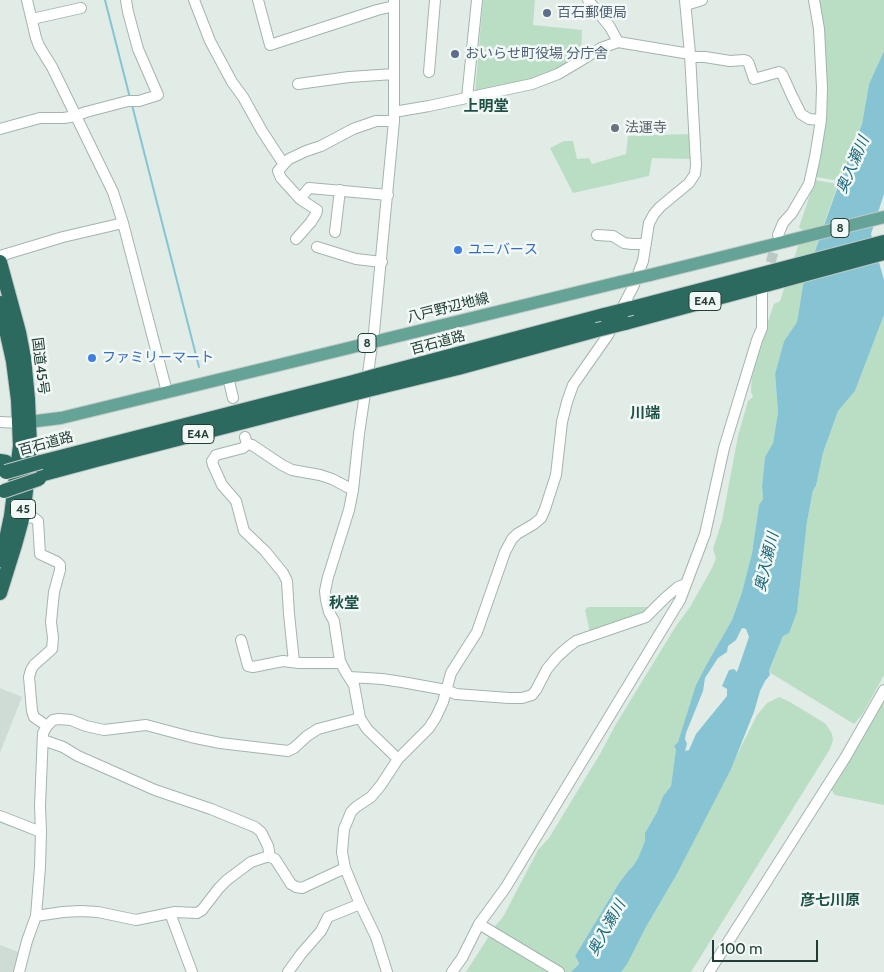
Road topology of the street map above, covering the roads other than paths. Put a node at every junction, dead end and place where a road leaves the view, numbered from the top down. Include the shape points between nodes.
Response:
1 (27, 0) edge
2 (126, 0) edge
3 (194, 0) edge
4 (258, 0) edge
5 (435, 0) edge
6 (477, 0) edge
7 (588, 0) edge
8 (702, 0) edge
9 (814, 0) edge
10 (685, 2) edge
11 (394, 3) edge
12 (81, 8) dead end
13 (32, 19) junction
14 (618, 42) junction
15 (690, 55) junction
16 (429, 72) dead end
17 (394, 74) junction
18 (298, 84) dead end
19 (468, 98) junction
20 (75, 116) junction
21 (394, 117) junction
22 (821, 120) junction
23 (0, 129) edge
24 (285, 163) junction
25 (340, 190) junction
26 (388, 195) junction
27 (300, 199) junction
28 (884, 218) edge
29 (123, 223) junction
30 (335, 232) dead end
31 (778, 234) tunnel mouth
32 (597, 235) dead end
33 (296, 239) dead end
34 (884, 242) edge
35 (646, 244) junction
36 (317, 247) dead end
37 (884, 253) edge
38 (0, 256) edge
39 (0, 262) edge
40 (382, 262) junction
41 (786, 274) junction
42 (762, 294) dead end
43 (0, 303) edge
44 (372, 342) junction
45 (228, 377) junction
46 (377, 382) junction
47 (357, 387) junction
48 (167, 392) junction
49 (233, 398) dead end
50 (0, 422) edge
51 (24, 423) junction
52 (40, 469) junction
53 (2, 478) edge
54 (353, 490) junction
55 (22, 516) junction
56 (0, 560) edge
57 (686, 584) junction
58 (0, 593) edge
59 (241, 640) dead end
60 (294, 662) junction
61 (341, 663) junction
62 (350, 677) junction
63 (446, 690) junction
64 (884, 690) edge
65 (360, 718) junction
66 (46, 726) junction
67 (43, 740) junction
68 (398, 759) junction
69 (0, 816) edge
70 (42, 832) junction
71 (270, 857) junction
72 (345, 868) junction
73 (360, 904) junction
74 (170, 913) junction
75 (36, 916) junction
76 (482, 925) junction
77 (19, 972) edge
78 (192, 972) edge
79 (288, 972) edge
80 (387, 972) edge
81 (452, 972) edge
82 (559, 972) edge
83 (709, 972) edge

1 - 13 street
2 - 20 street via 138,49 158,95
3 - 24 street via 214,49 262,131
4 - 11 street via 270,45
5 - 16 street
6 - 19 street
7 - 14 street
8 - 10 street
9 - 22 street via 819,29
10 - 15 street
11 - 17 street
12 - 13 street
13 - 20 street via 39,46
14 - 15 street
14 - 19 street via 532,84
15 - 22 street via 747,61 754,80 779,72 801,114
15 - 35 street via 695,174 654,214
17 - 18 street
17 - 21 street
19 - 21 street
20 - 23 street via 40,118
20 - 29 street via 113,192
21 - 24 street via 353,129
21 - 26 street
22 - 31 street via 809,184
24 - 27 street via 279,174
25 - 26 street
25 - 27 street via 309,188
25 - 30 street
26 - 40 street
27 - 33 street via 317,210
28 - 44 main road, 八戸野辺地線 / 8, bridge
29 - 38 street
29 - 48 street
32 - 35 street via 613,236 624,243
34 - 41 highway, 百石道路 / E4A
35 - 63 street via 644,261 626,302 608,335 573,385 562,422 556,475 545,510 534,524 512,538 477,632 451,674
36 - 40 street via 356,259
37 - 41 highway, 百石道路 / E4A
39 - 51 highway, 国道45号 / 45 via 24,358
40 - 44 street
41 - 46 highway, 百石道路 / E4A, bridge via 632,308
41 - 46 highway, 百石道路 / E4A, bridge via 625,323 458,368
42 - 57 street via 762,328 724,448 705,534
43 - 51 highway, 国道45号 / 45
44 - 45 main road, 八戸野辺地線 / 8
44 - 54 street
45 - 48 main road, 八戸野辺地線 / 8
45 - 49 street
46 - 47 highway, 百石道路 / E4A, bridge
47 - 52 highway, E4A via 96,460
47 - 52 highway, 百石道路 / E4A via 62,457
48 - 51 main road, 八戸野辺地線 / 8 via 61,418
50 - 51 street
51 - 55 highway, 国道45号 / 45 via 28,464
51 - 56 highway, 国道45号 / 45 via 11,516
52 - 53 highway, bridge
52 - 53 highway
54 - 60 street via 320,475 292,470 246,441 243,448 213,458 213,466 222,485 236,501 244,531 265,551 287,581
54 - 61 street via 325,591
55 - 58 highway, 国道45号 / 45
55 - 66 street via 38,521 40,554 60,565 51,622 52,649 34,665 29,677 34,717
57 - 63 street via 678,587 646,617 576,641 547,669 532,695 509,698 456,694
57 - 76 street via 680,600
59 - 60 street via 248,666
60 - 61 street
61 - 62 street
62 - 63 street
62 - 65 street
63 - 68 street via 429,728
64 - 83 street via 845,758
65 - 66 street via 318,729 288,751 210,741 146,726 104,730 59,719
65 - 68 street
66 - 67 street
67 - 70 street
67 - 71 street via 154,790 255,827 268,846
68 - 72 street via 382,785 350,812 343,837
69 - 70 street
70 - 75 street
71 - 72 street via 291,884 302,888
71 - 74 street via 251,862 227,880 197,913
72 - 73 street
73 - 79 street via 328,917 321,931
73 - 80 street via 376,937
74 - 75 street via 136,920 81,911
74 - 78 street
75 - 77 street
76 - 81 street
76 - 82 street

